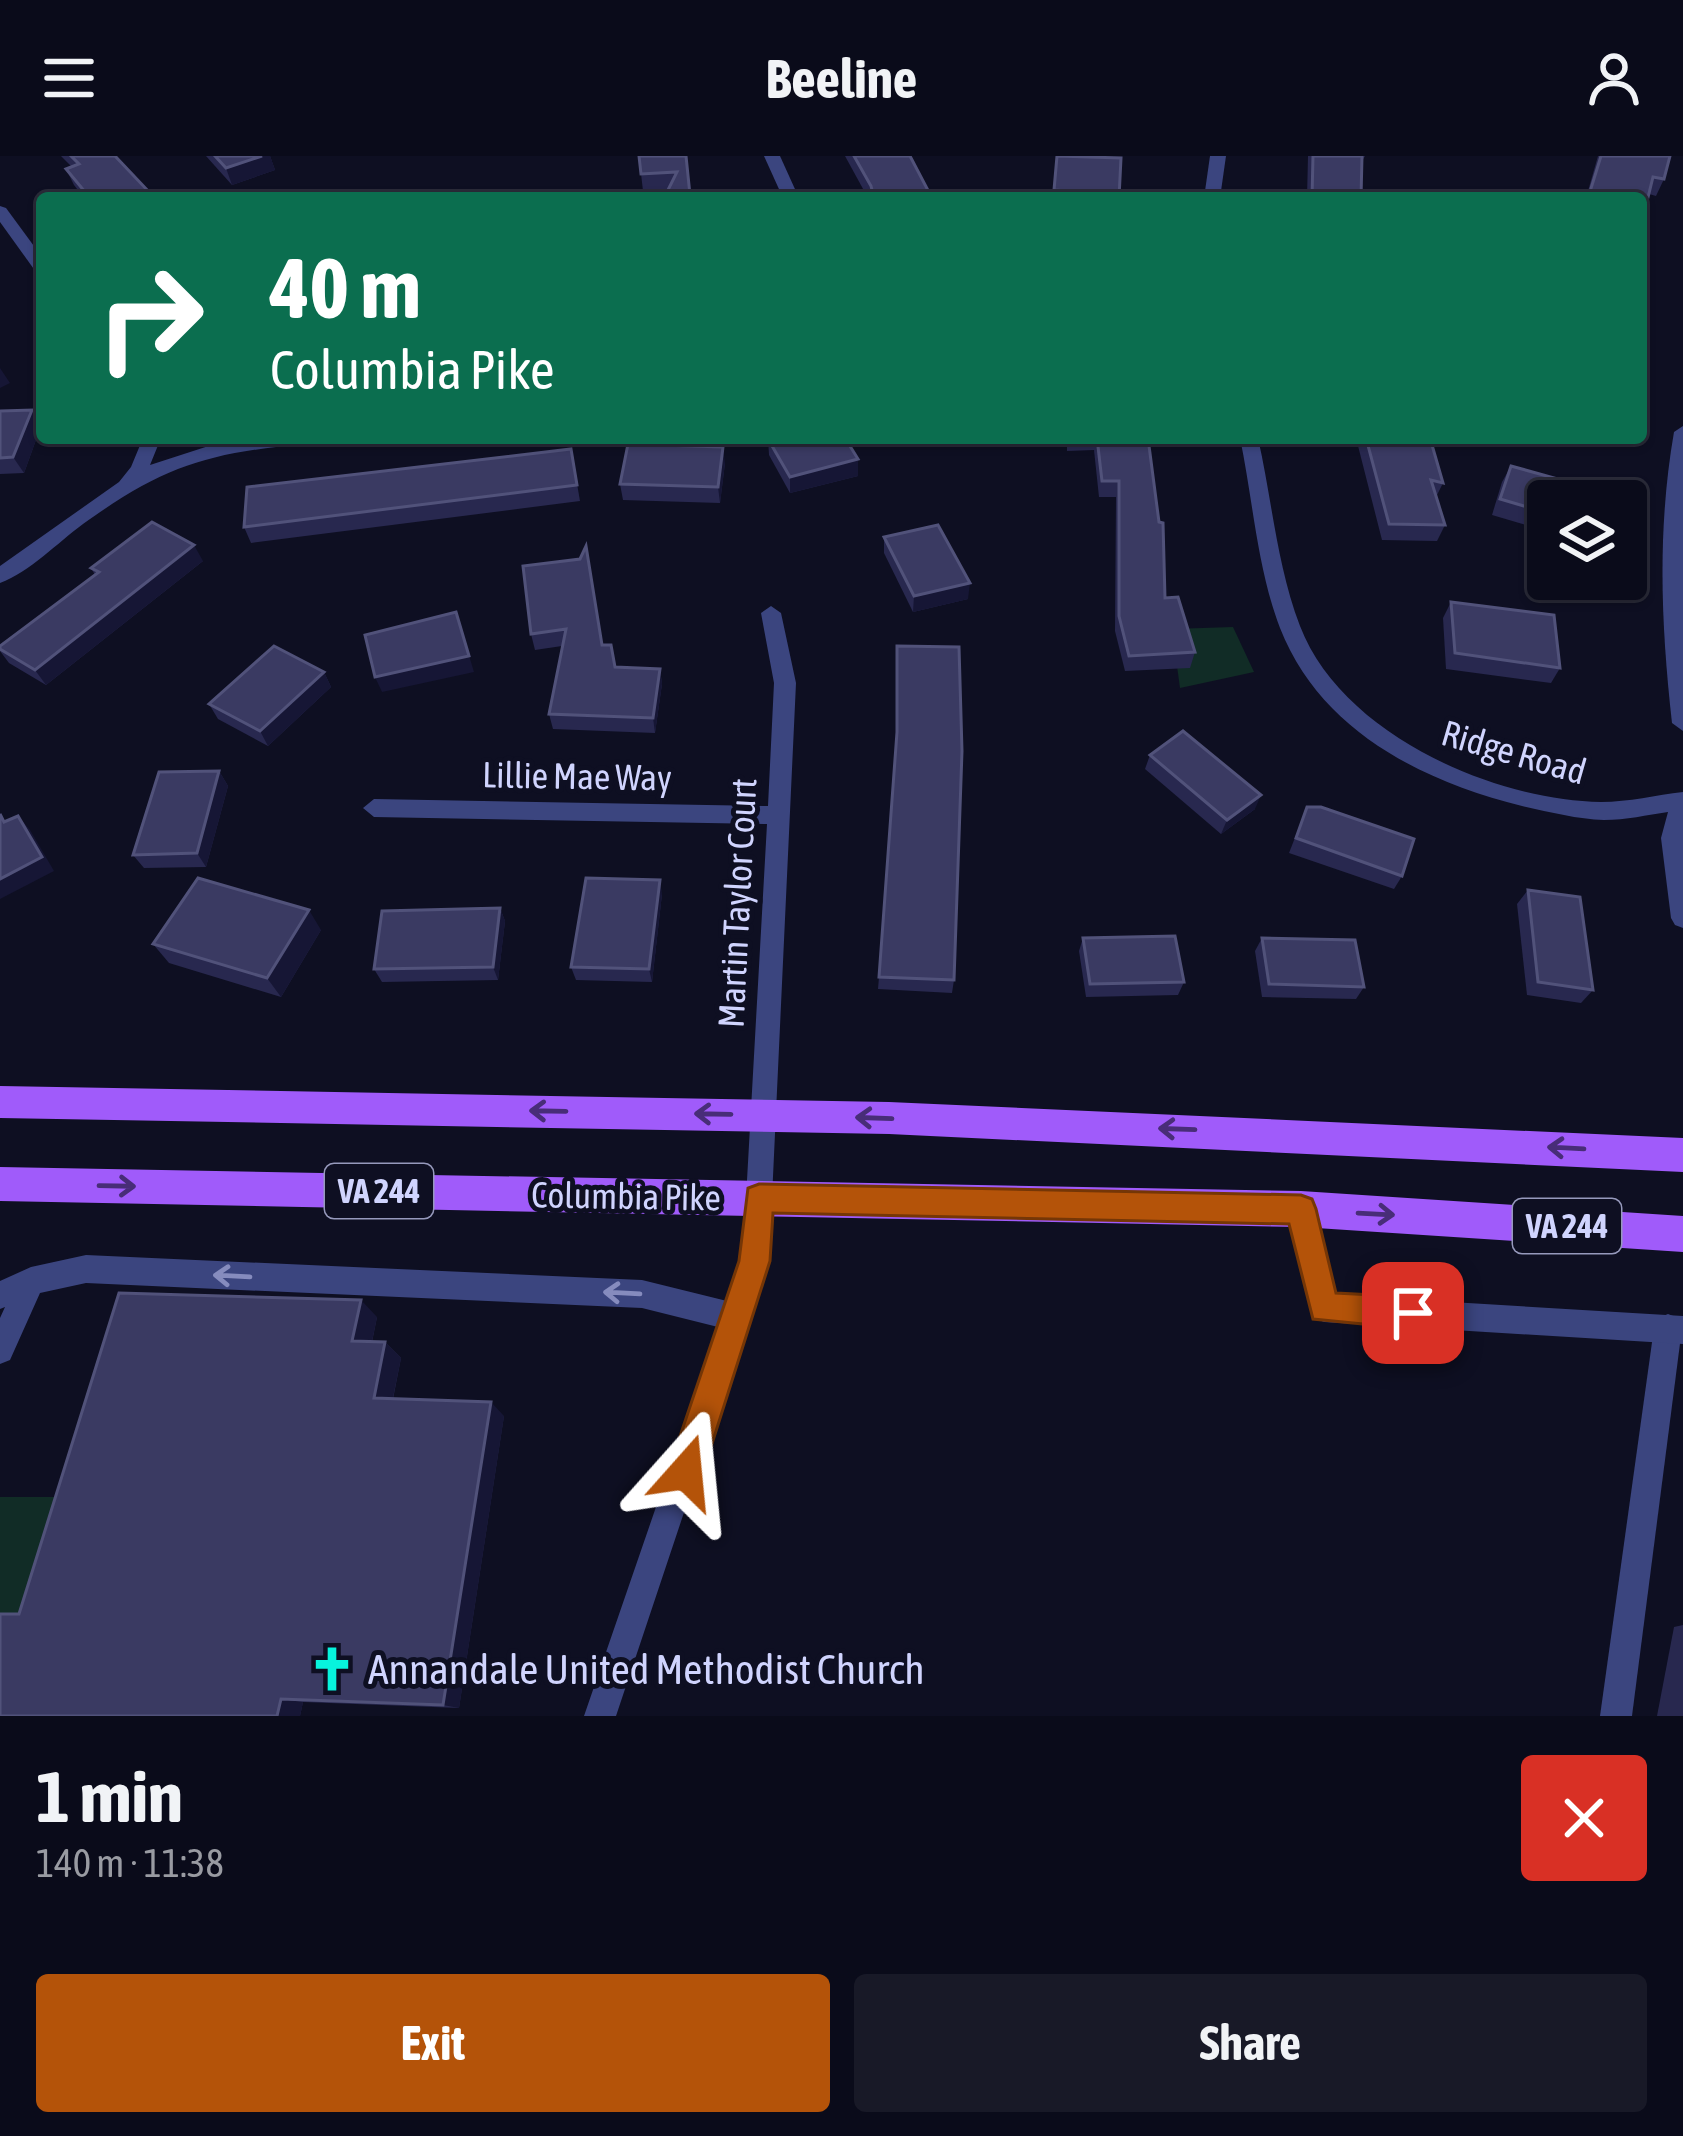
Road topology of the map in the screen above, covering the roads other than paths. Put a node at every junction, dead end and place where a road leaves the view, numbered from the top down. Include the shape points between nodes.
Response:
1 (772, 156) edge
2 (1218, 156) edge
3 (788, 192) edge
4 (1213, 192) edge
5 (0, 211) edge
6 (36, 260) edge
7 (1683, 432) edge
8 (150, 444) edge
9 (243, 444) edge
10 (1250, 444) edge
11 (114, 494) junction
12 (0, 576) edge
13 (771, 613) dead end
14 (1683, 723) edge
15 (1683, 801) edge
16 (374, 808) dead end
17 (779, 815) junction
18 (1683, 918) edge
19 (0, 1102) edge
20 (761, 1114) junction
21 (1683, 1154) edge
22 (0, 1184) edge
23 (759, 1198) junction
24 (1301, 1209) junction
25 (1683, 1234) edge
26 (31, 1281) junction
27 (0, 1294) edge
28 (736, 1317) junction
29 (1676, 1329) edge
30 (0, 1350) edge
31 (600, 1716) edge
32 (1616, 1716) edge

1 - 3 street
2 - 4 street
5 - 6 street
7 - 14 street via 1668,556
8 - 11 street via 140,470
9 - 11 street via 172,463
10 - 15 street, Ridge Road via 1290,628 1307,663 1367,726 1409,754 1508,793 1595,810
11 - 12 street
13 - 17 street, Martin Taylor Court via 785,683
15 - 18 street via 1672,838
16 - 17 street, Lillie Mae Way
17 - 20 street, Martin Taylor Court
20 -> 19 main road, VA 244
21 -> 20 main road, VA 244
20 - 23 street, Martin Taylor Court
22 -> 23 main road, Columbia Pike / VA 244
23 - 24 main road, Columbia Pike / VA 244
23 - 28 street, Martin Taylor Court via 754,1261
24 -> 25 main road, Columbia Pike / VA 244
24 - 29 street via 1324,1308
26 - 27 street
28 -> 26 street via 641,1294 86,1269
26 - 30 street
28 - 31 street, Martin Taylor Court
29 - 32 street

